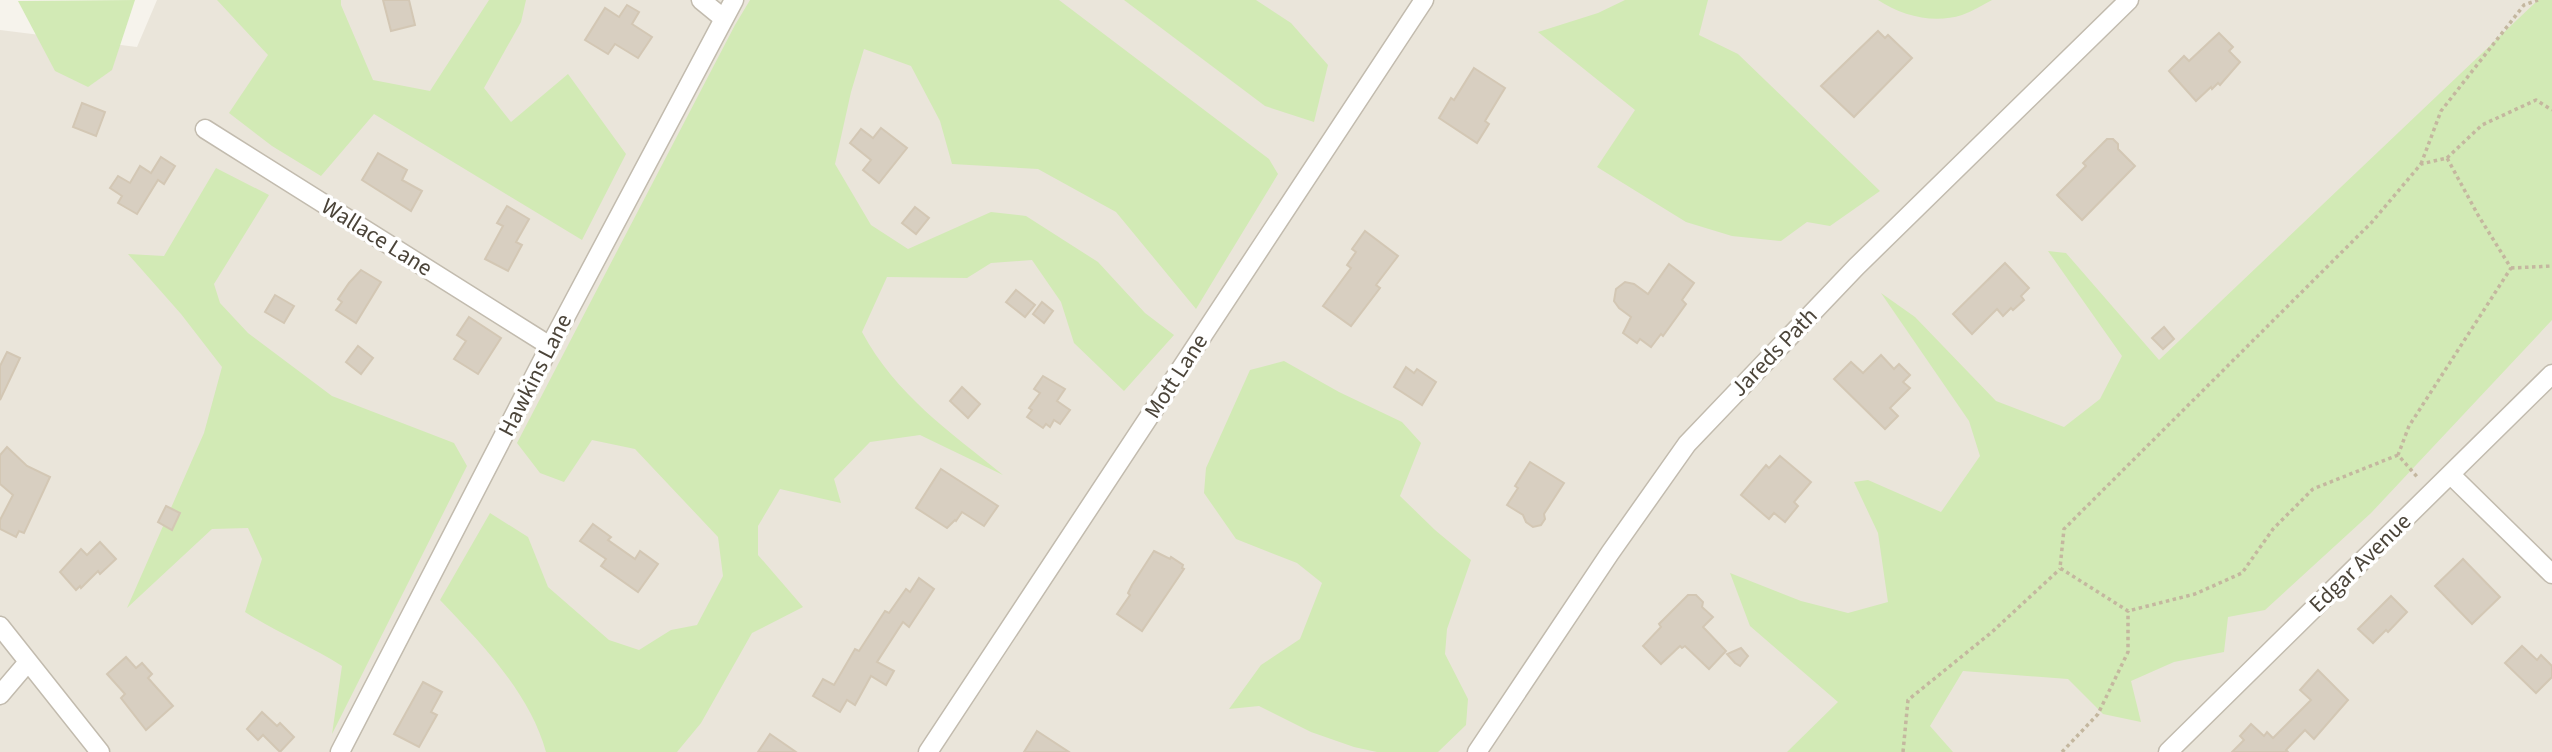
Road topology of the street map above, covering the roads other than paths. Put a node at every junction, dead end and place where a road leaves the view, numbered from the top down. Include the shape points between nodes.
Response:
1 (701, 0) edge
2 (734, 0) edge
3 (1424, 0) edge
4 (2129, 0) edge
5 (723, 18) junction
6 (205, 129) dead end
7 (550, 346) junction
8 (2552, 374) edge
9 (2451, 475) junction
10 (2552, 575) edge
11 (0, 626) edge
12 (28, 662) junction
13 (0, 695) edge
14 (2173, 750) edge
15 (100, 752) edge
16 (340, 752) edge
17 (928, 752) edge
18 (1477, 752) edge

1 - 5 street
2 - 5 street, Hawkins Lane
3 - 17 street, Mott Lane
4 - 18 street, Jareds Path via 1856,267 1687,444
5 - 7 street, Hawkins Lane
6 - 7 street, Wallace Lane
7 - 16 street, Hawkins Lane
8 - 9 street, Edgar Avenue
9 - 10 street
9 - 14 street, Edgar Avenue
11 - 12 street
12 - 13 street
12 - 15 street

